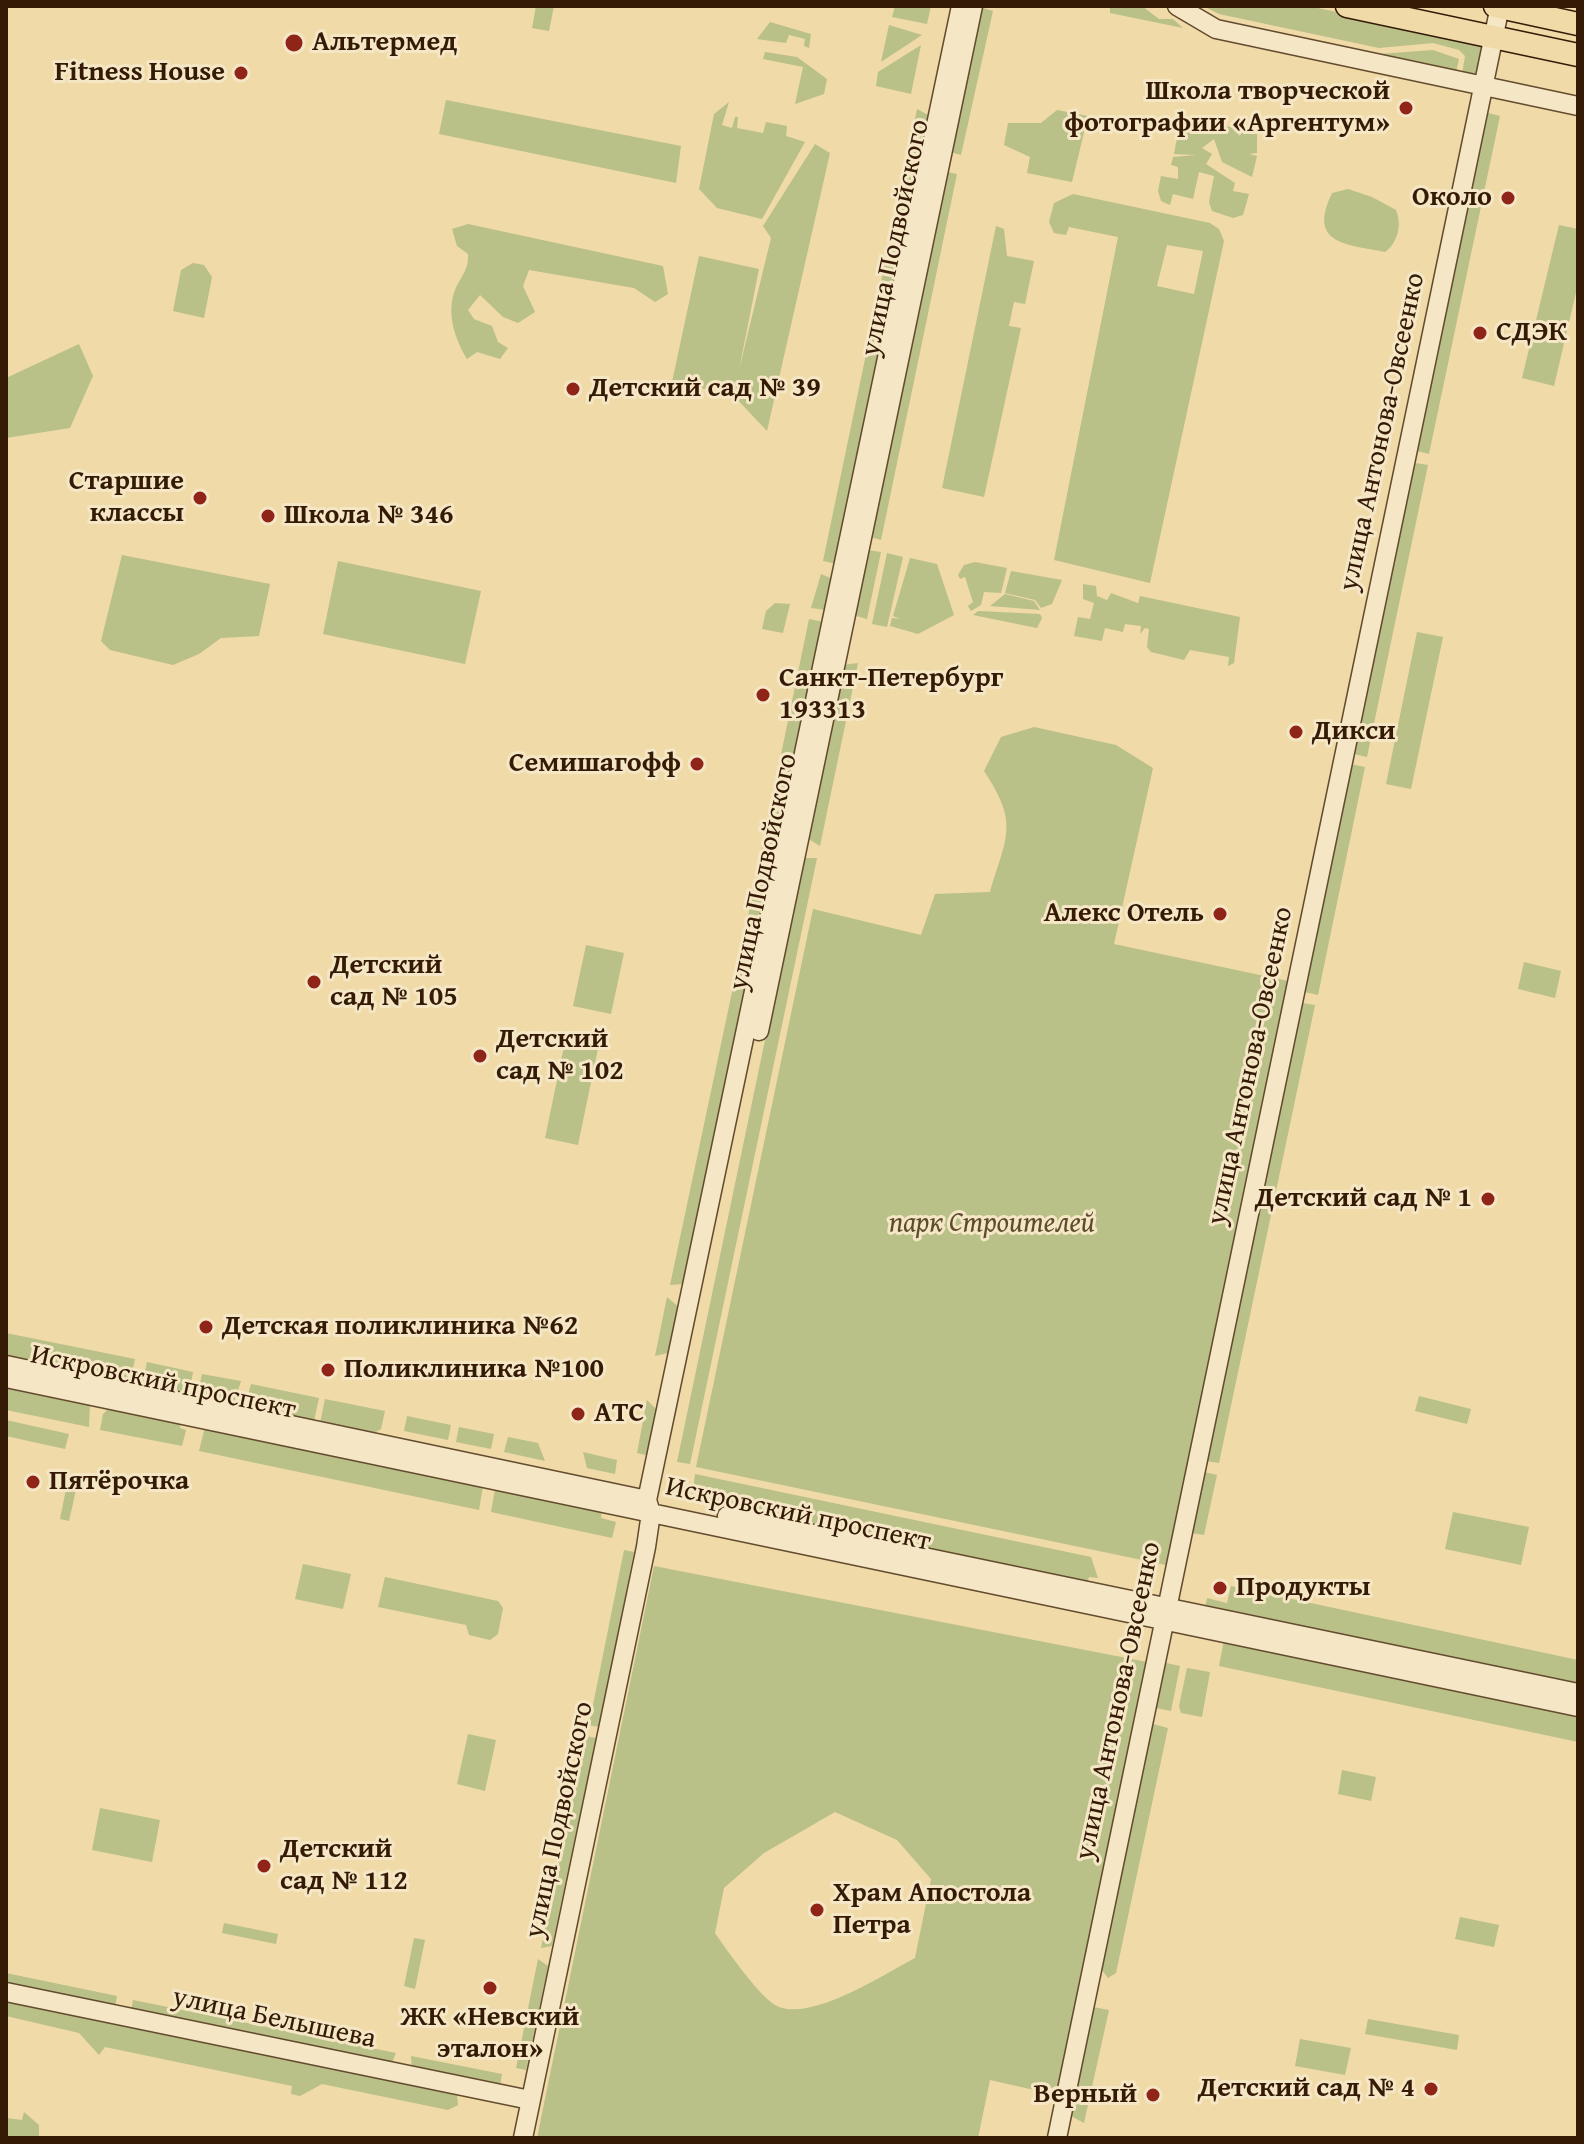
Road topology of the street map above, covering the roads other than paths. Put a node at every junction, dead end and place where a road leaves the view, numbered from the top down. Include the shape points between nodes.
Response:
1 (961, 6) edge
2 (973, 6) edge
3 (1177, 6) edge
4 (1347, 6) edge
5 (1499, 6) edge
6 (1578, 24) edge
7 (1494, 37) junction
8 (1578, 55) edge
9 (1484, 86) junction
10 (1578, 106) edge
11 (6, 1365) edge
12 (6, 1378) edge
13 (653, 1505) junction
14 (1166, 1614) junction
15 (1578, 1693) edge
16 (1578, 1707) edge
17 (6, 1992) edge
18 (530, 2100) junction
19 (523, 2138) edge
20 (1057, 2138) edge

1 - 13 street, улица Подвойского
2 - 13 street, улица Подвойского
3 - 9 street via 1216,29
4 - 7 main road
5 - 6 main road
5 - 7 street, улица Антонова-Овсеенко
7 - 8 main road
7 - 9 street, улица Антонова-Овсеенко
9 - 10 street
9 - 14 street, улица Антонова-Овсеенко
11 - 13 street, Искровский проспект
12 - 13 street, Искровский проспект
13 - 14 street, Искровский проспект
13 - 18 street, улица Подвойского
14 - 15 street, Искровский проспект
14 - 16 street, Искровский проспект
14 - 20 street, улица Антонова-Овсеенко
17 - 18 street, улица Белышева
18 - 19 street, улица Подвойского

